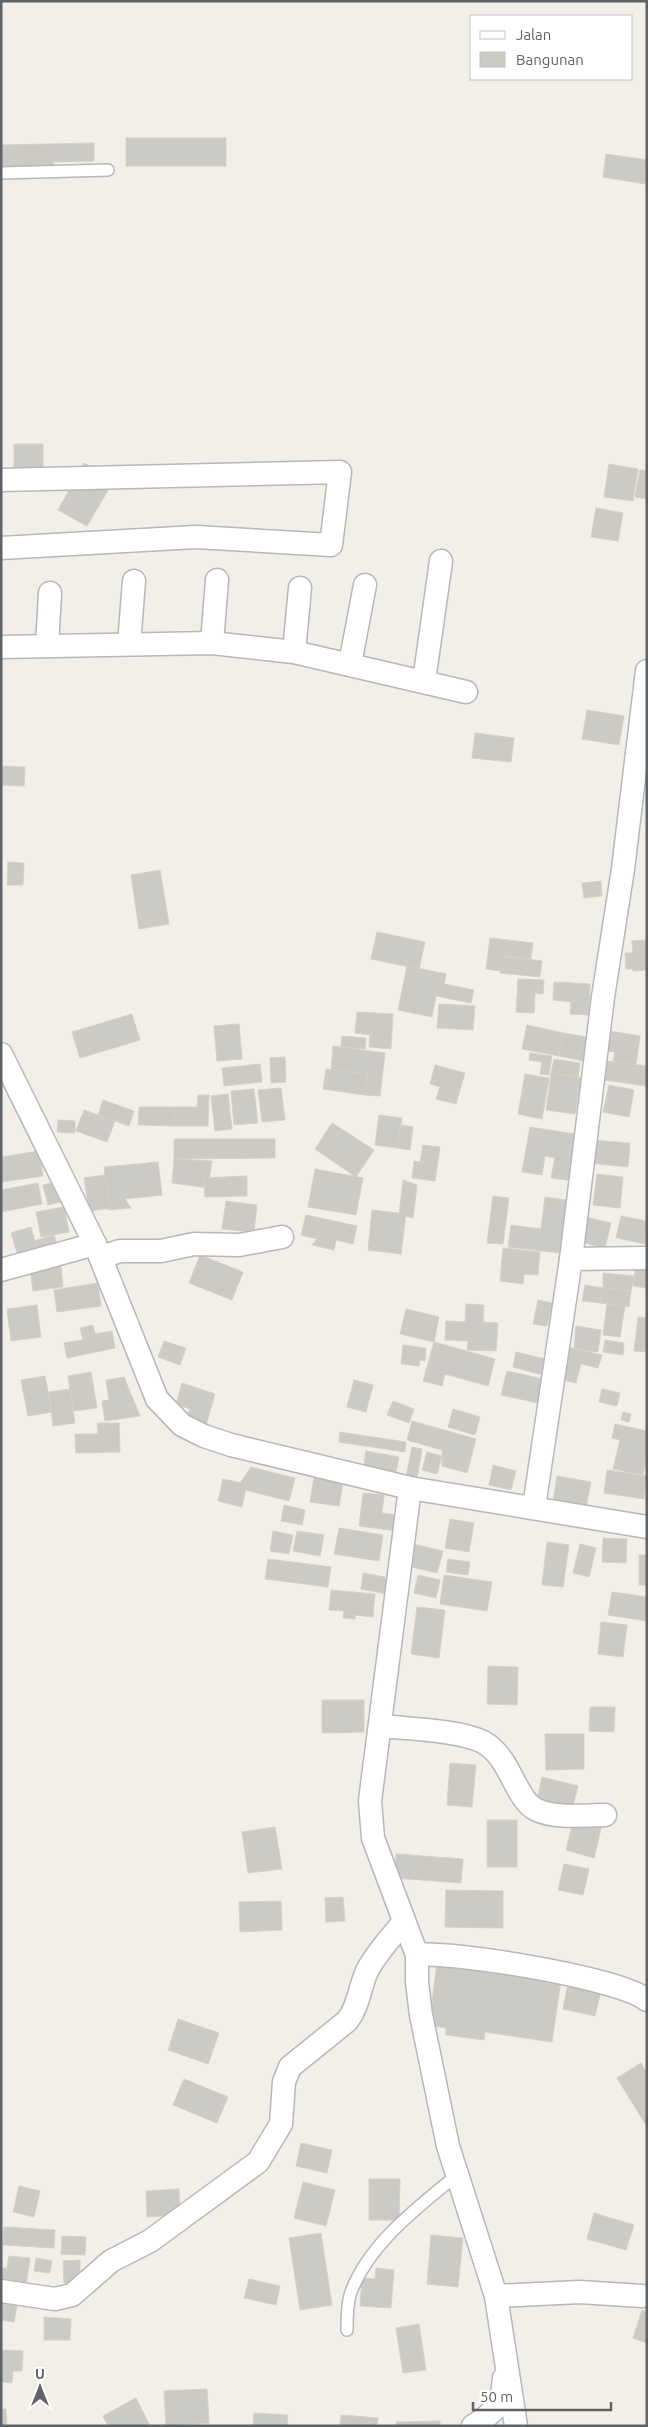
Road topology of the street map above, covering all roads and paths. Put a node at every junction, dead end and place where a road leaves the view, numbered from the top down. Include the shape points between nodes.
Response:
1 (108, 170) dead end
2 (1, 173) edge
3 (1, 480) edge
4 (1, 548) edge
5 (441, 561) dead end
6 (217, 580) dead end
7 (134, 581) dead end
8 (365, 585) dead end
9 (300, 588) dead end
10 (50, 593) dead end
11 (212, 643) junction
12 (130, 644) junction
13 (47, 646) junction
14 (1, 647) edge
15 (294, 652) junction
16 (350, 664) junction
17 (647, 671) edge
18 (424, 681) junction
19 (466, 692) dead end
20 (1, 1054) edge
21 (282, 1237) dead end
22 (98, 1250) junction
23 (647, 1258) edge
24 (570, 1259) junction
25 (1, 1270) edge
26 (410, 1488) junction
27 (534, 1507) junction
28 (647, 1526) edge
29 (381, 1726) junction
30 (605, 1815) dead end
31 (404, 1921) junction
32 (417, 1955) junction
33 (647, 2000) edge
34 (457, 2175) junction
35 (1, 2291) edge
36 (496, 2296) junction
37 (642, 2296) dead end
38 (347, 2330) dead end
39 (506, 2367) junction
40 (473, 2426) edge
41 (516, 2426) edge

1 - 2 lane
3 - 4 street via 340,472 331,545 196,537
5 - 18 street
6 - 11 street
7 - 12 street
8 - 16 street
9 - 15 street
10 - 13 street
11 - 12 street
11 - 15 street
12 - 13 street
13 - 14 street
15 - 16 street
16 - 18 street
17 - 24 street
18 - 19 street
20 - 22 street
21 - 22 street via 239,1245 194,1244 161,1250
22 - 25 street
22 - 26 street via 157,1399 182,1425 231,1446
23 - 24 street
24 - 27 street
26 - 27 street
26 - 29 street
27 - 28 street
29 - 30 street via 461,1736 483,1742 501,1756 523,1797 536,1810 559,1815
29 - 31 street via 370,1801 373,1838
31 - 32 street
31 - 35 street via 367,1971 355,2012 290,2068 284,2082 281,2124 258,2162 150,2241 111,2261 72,2295 55,2299
32 - 33 street via 431,1953 484,1960 598,1981 625,1988
32 - 34 street via 421,2015
34 - 36 street
34 - 38 lane via 399,2224 359,2276 350,2297
36 - 37 street via 579,2292
36 - 39 street
39 - 40 street via 501,2403
39 - 41 street

